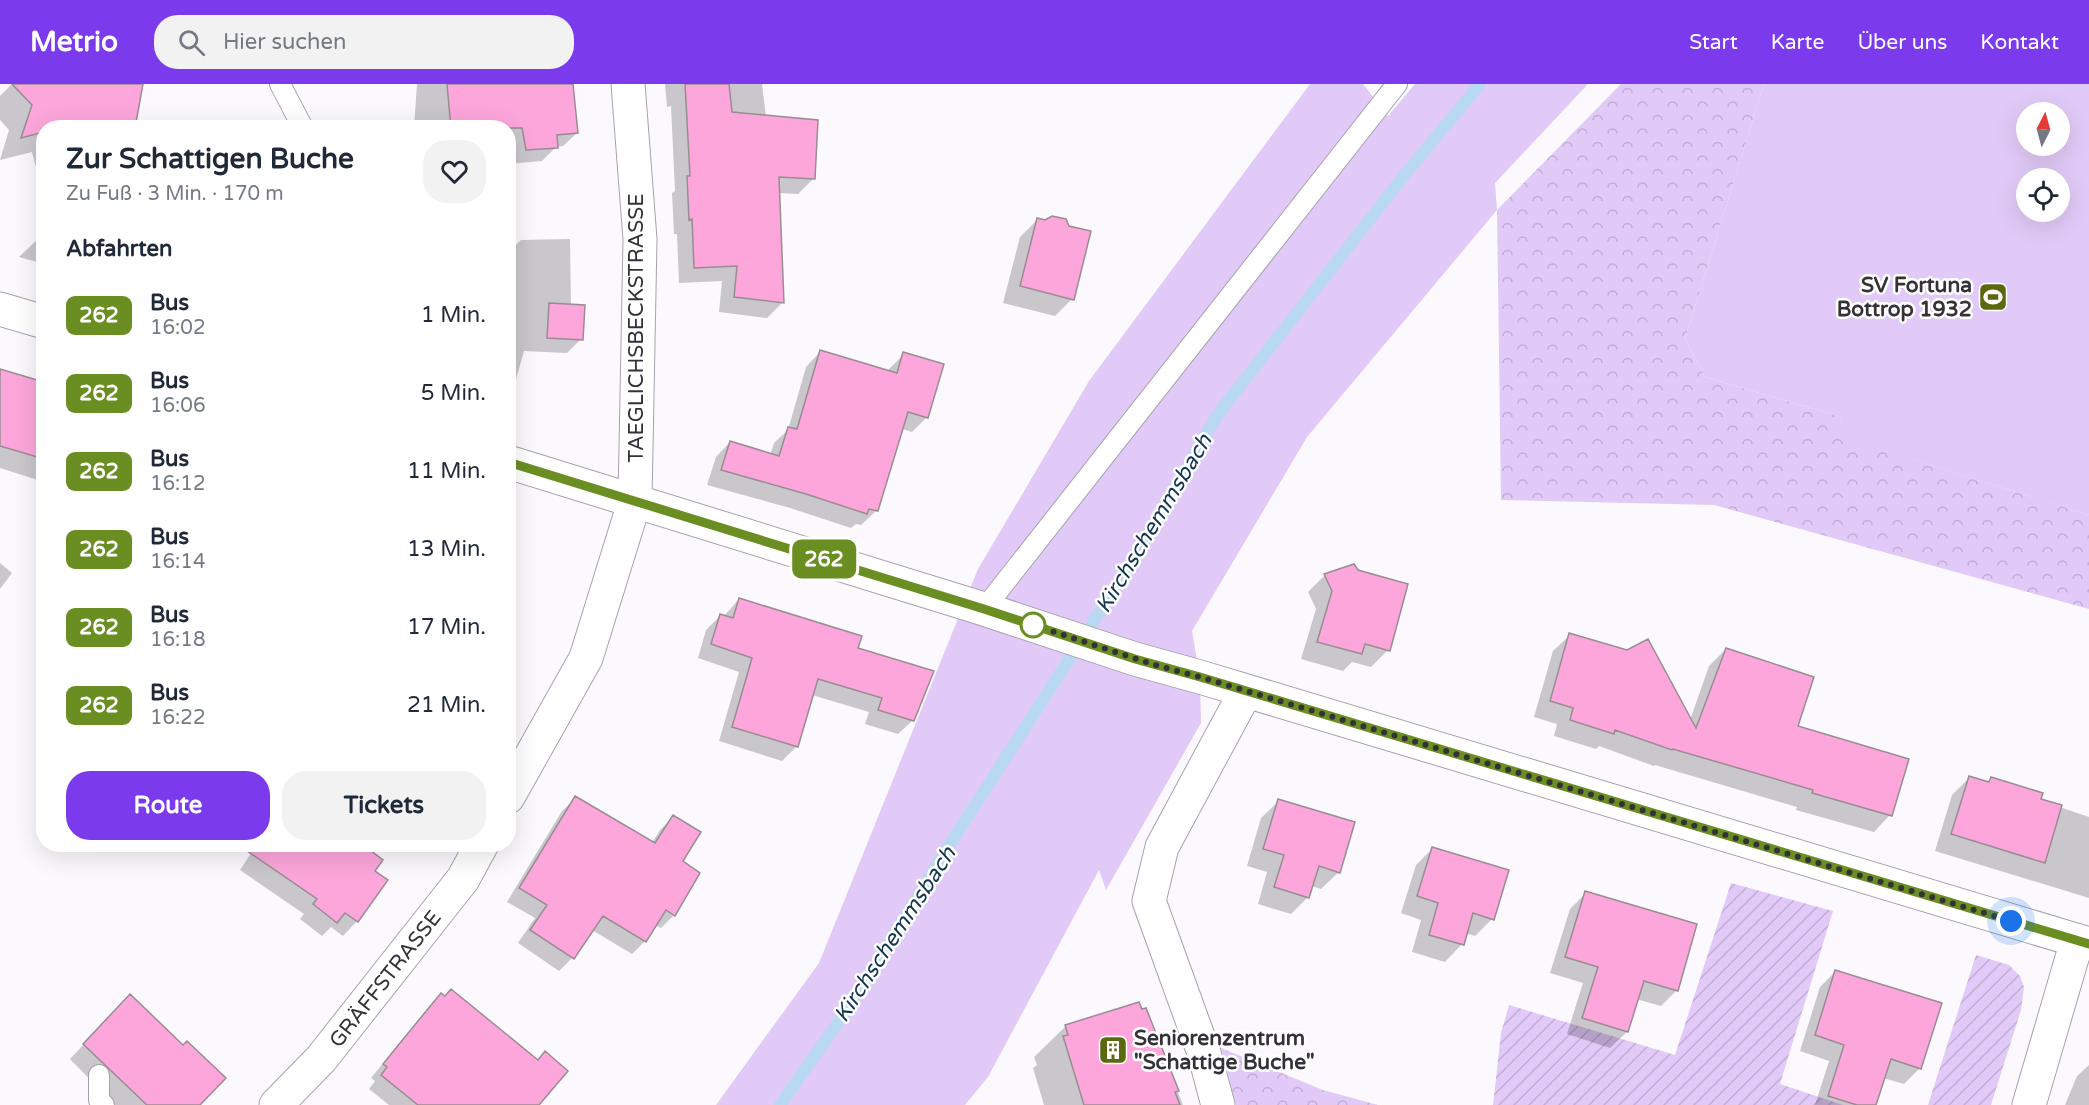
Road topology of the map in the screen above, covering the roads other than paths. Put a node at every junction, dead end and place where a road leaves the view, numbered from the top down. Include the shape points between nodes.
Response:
1 (280, 84) edge
2 (628, 84) edge
3 (1397, 84) edge
4 (299, 120) edge
5 (0, 309) edge
6 (36, 320) edge
7 (516, 464) edge
8 (635, 500) junction
9 (984, 609) junction
10 (1246, 691) junction
11 (516, 783) edge
12 (478, 852) edge
13 (2083, 943) edge
14 (99, 1075) dead end
15 (104, 1105) edge
16 (276, 1105) edge
17 (1218, 1105) edge
18 (2029, 1105) edge

1 - 4 lane
2 - 8 street, TAEGLICHSBECKSTRASSE via 640,239
3 - 9 lane
5 - 6 street
7 - 8 street
8 - 9 street
8 - 11 street via 586,658
9 - 10 street
10 - 13 street
10 - 17 street via 1162,848 1149,901 1204,1053
12 - 16 street, GRÄFFSTRASSE via 463,879 321,1059
13 - 18 street
14 - 15 lane via 99,1100

